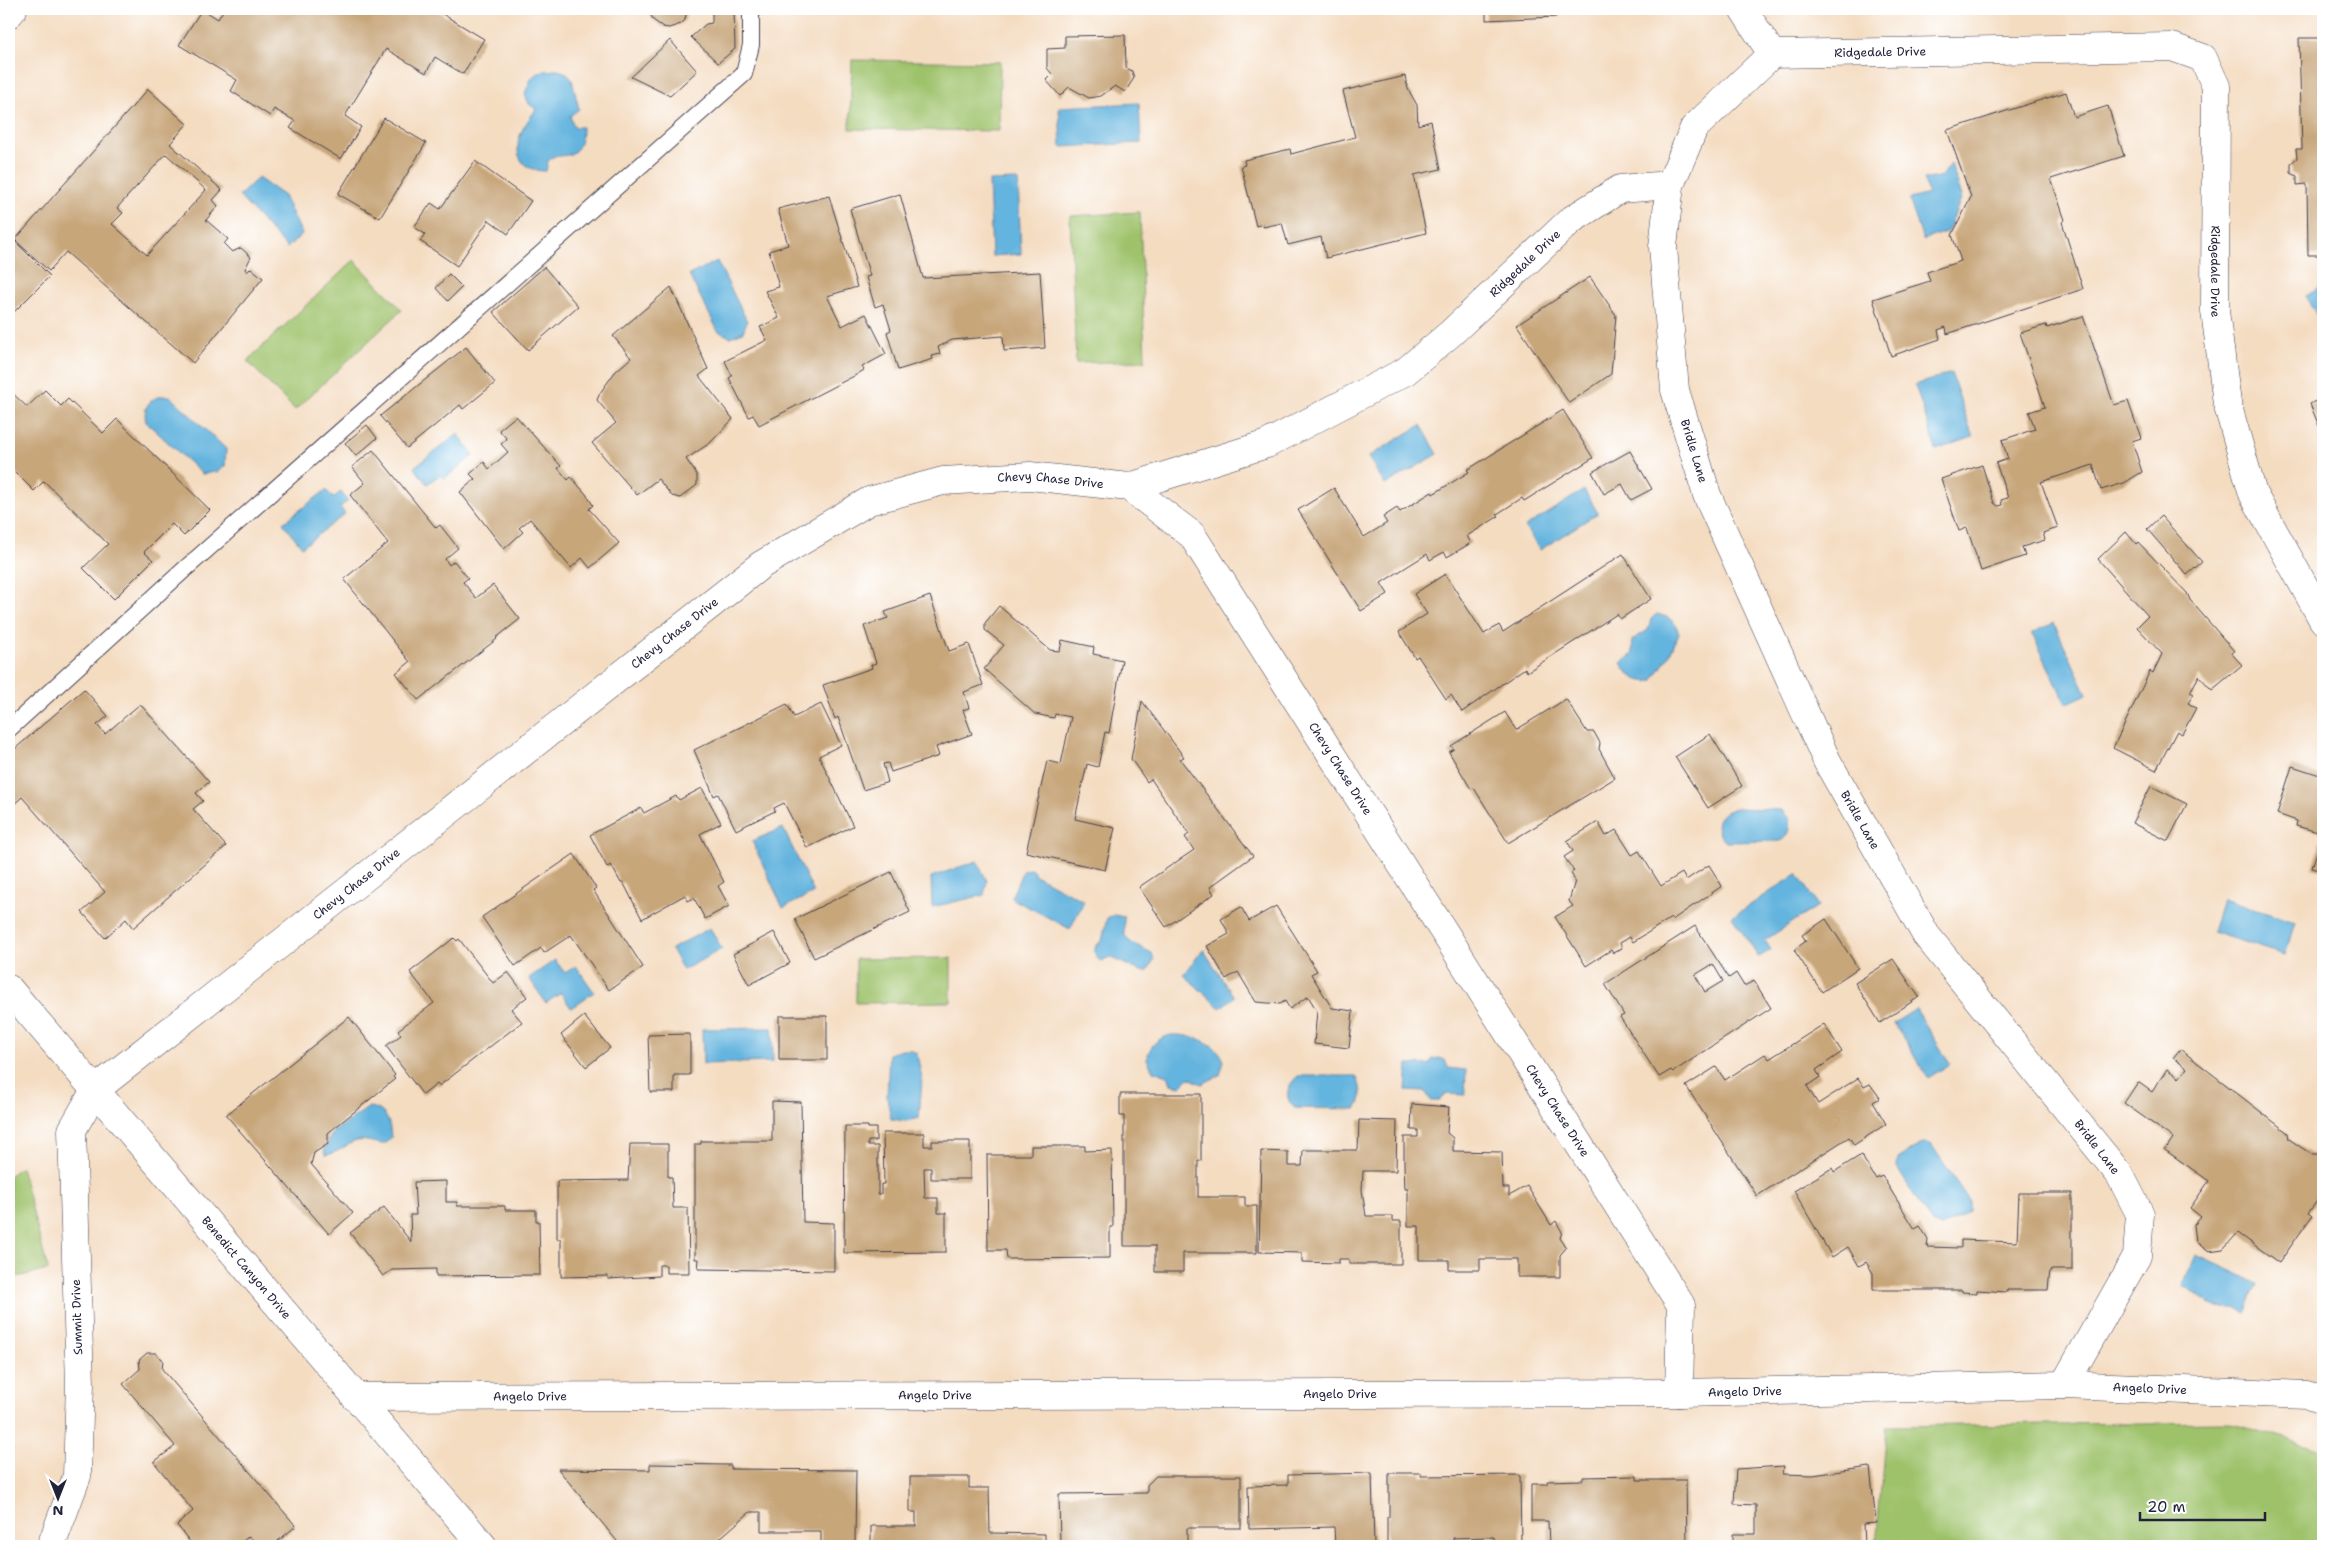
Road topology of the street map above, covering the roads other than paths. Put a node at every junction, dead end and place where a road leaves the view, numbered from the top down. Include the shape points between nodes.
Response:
1 (13, 9) edge
2 (751, 9) edge
3 (1743, 9) edge
4 (9, 14) edge
5 (1772, 54) junction
6 (1670, 185) junction
7 (1129, 487) junction
8 (2323, 620) edge
9 (9, 729) edge
10 (9, 989) edge
11 (95, 1090) junction
12 (2064, 1385) junction
13 (1679, 1393) junction
14 (355, 1397) junction
15 (2323, 1400) edge
16 (51, 1546) edge
17 (483, 1546) edge

1 - 4 street
2 - 9 lane via 751,45 744,74
3 - 5 street
5 - 6 street via 1694,128
5 - 8 street, Ridgedale Drive via 2172,47 2203,58 2216,86 2215,311 2227,403 2253,494
6 - 7 street, Ridgedale Drive via 1620,189 1571,220 1406,371 1267,444
6 - 12 street, Bridle Lane via 1663,247 1675,390 1707,495 1827,761 1926,934 2120,1175 2140,1214 2137,1256
7 - 11 street, Chevy Chase Drive via 1030,476 943,481 869,501 761,565
7 - 13 street, Chevy Chase Drive via 1192,535 1681,1305
10 - 11 street, Benedict Canyon Drive
11 - 14 street, Benedict Canyon Drive
11 - 16 street, Summit Drive via 72,1130 80,1384 77,1476
12 - 13 street, Angelo Drive
12 - 15 street, Angelo Drive via 2307,1395
13 - 14 street, Angelo Drive
14 - 17 street, Benedict Canyon Drive

